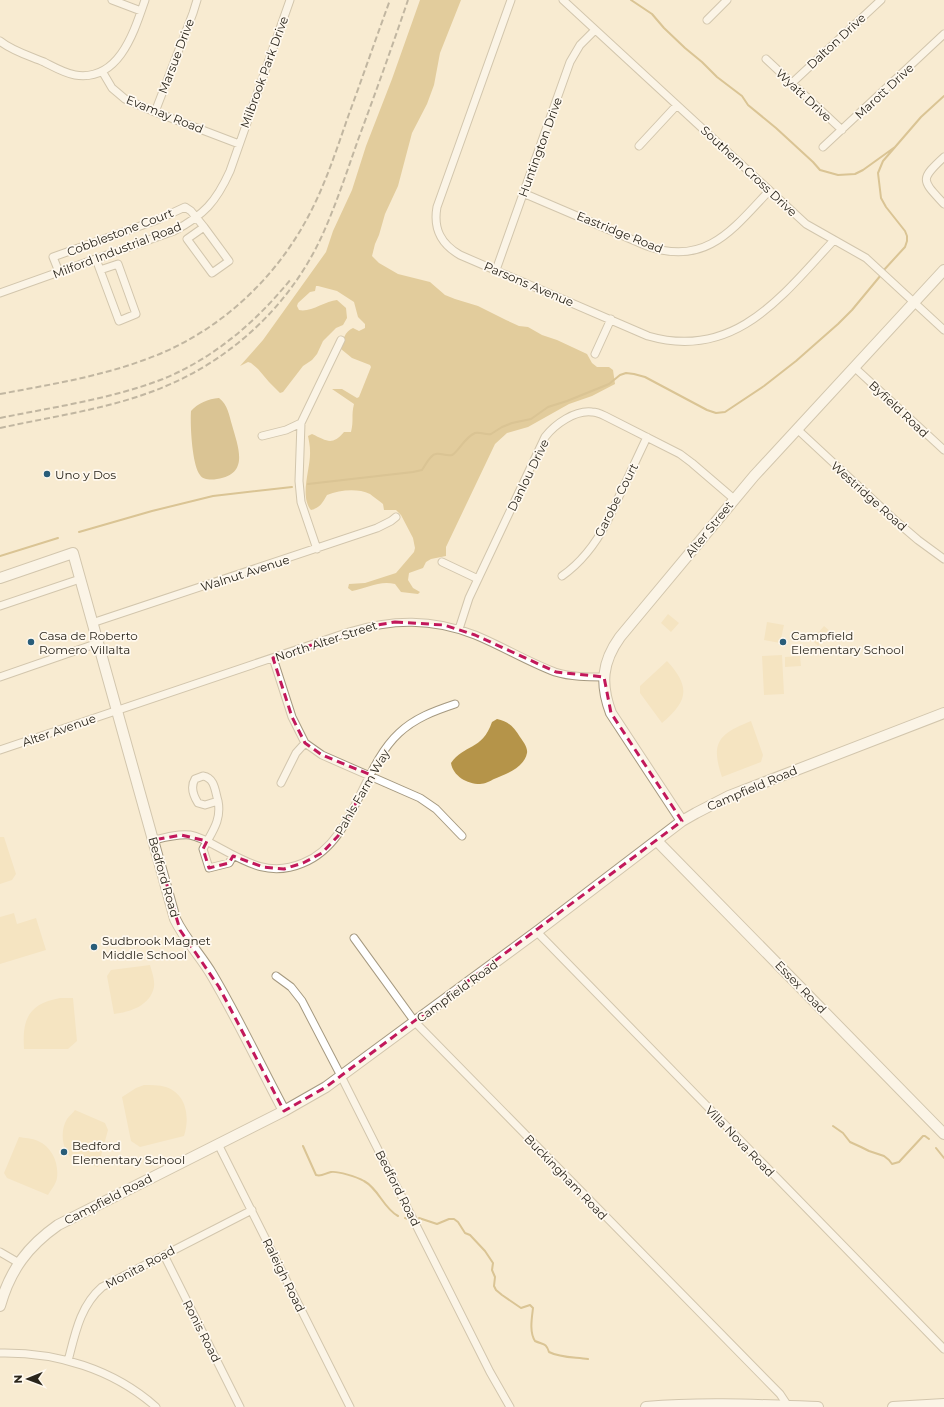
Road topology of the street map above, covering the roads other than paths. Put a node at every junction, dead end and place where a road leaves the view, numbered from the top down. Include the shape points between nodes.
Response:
1 (112, 0) edge
2 (145, 0) edge
3 (196, 0) edge
4 (290, 0) edge
5 (511, 0) edge
6 (563, 0) edge
7 (727, 0) edge
8 (881, 0) edge
9 (141, 11) junction
10 (707, 20) dead end
11 (595, 30) junction
12 (944, 34) edge
13 (0, 41) edge
14 (766, 59) dead end
15 (102, 71) junction
16 (792, 83) junction
17 (677, 105) junction
18 (155, 112) junction
19 (842, 130) junction
20 (239, 144) junction
21 (639, 146) dead end
22 (823, 147) dead end
23 (944, 157) edge
24 (769, 190) junction
25 (523, 192) junction
26 (944, 204) edge
27 (198, 218) junction
28 (204, 227) junction
29 (834, 240) junction
30 (96, 259) junction
31 (100, 270) junction
32 (496, 270) junction
33 (944, 270) edge
34 (59, 272) junction
35 (0, 294) edge
36 (914, 302) junction
37 (611, 319) junction
38 (944, 330) edge
39 (341, 340) dead end
40 (595, 354) dead end
41 (854, 367) junction
42 (301, 423) junction
43 (797, 429) junction
44 (262, 436) dead end
45 (647, 437) junction
46 (944, 450) edge
47 (734, 499) junction
48 (396, 517) dead end
49 (317, 549) junction
50 (944, 559) edge
51 (442, 562) dead end
52 (562, 576) dead end
53 (0, 578) edge
54 (80, 579) junction
55 (478, 580) junction
56 (0, 606) edge
57 (92, 623) junction
58 (459, 629) junction
59 (98, 643) junction
60 (272, 658) junction
61 (0, 677) edge
62 (604, 677) junction
63 (455, 704) dead end
64 (118, 710) junction
65 (944, 712) edge
66 (305, 743) junction
67 (0, 750) edge
68 (371, 775) junction
69 (281, 783) dead end
70 (218, 801) junction
71 (682, 821) junction
72 (462, 836) dead end
73 (154, 840) junction
74 (207, 841) junction
75 (657, 841) junction
76 (233, 856) junction
77 (537, 932) junction
78 (354, 938) dead end
79 (276, 976) dead end
80 (415, 1022) junction
81 (341, 1076) junction
82 (284, 1111) junction
83 (944, 1134) edge
84 (218, 1144) junction
85 (252, 1210) junction
86 (0, 1252) edge
87 (164, 1254) junction
88 (19, 1263) junction
89 (0, 1306) edge
90 (944, 1349) edge
91 (0, 1353) edge
92 (68, 1360) junction
93 (944, 1404) edge
94 (788, 1406) edge
95 (156, 1407) edge
96 (240, 1407) edge
97 (350, 1407) edge
98 (510, 1407) edge
99 (646, 1407) edge
100 (818, 1407) edge
101 (892, 1407) edge

1 - 9 street
2 - 9 street
3 - 18 street, Marsue Drive
4 - 20 street, Milbrook Park Drive
5 - 32 street, Parsons Avenue via 436,214 438,232 447,246 460,255
6 - 11 street, Southern Cross Drive
7 - 10 street
8 - 16 street, Dalton Drive
9 - 15 street via 123,52
11 - 17 street, Southern Cross Drive
11 - 25 street, Huntington Drive via 580,45 570,62
12 - 19 street, Marott Drive
13 - 15 street via 12,49 74,74
14 - 16 street, Wyatt Drive
15 - 18 street, Evamay Road via 117,93
16 - 19 street, Wyatt Drive
17 - 21 street
17 - 24 street, Southern Cross Drive
18 - 20 street, Evamay Road
19 - 22 street, Marott Drive
20 - 27 street, Milford Industrial Road via 219,194
23 - 26 street via 930,170 926,179 929,188
24 - 25 street, Eastridge Road via 722,238 698,250 678,252 647,246
24 - 29 street, Southern Cross Drive via 806,224
25 - 32 street, Huntington Drive
27 - 28 street
27 - 30 street, Milford Industrial Road via 174,230
27 - 34 street, Cobblestone Court via 188,208 183,208 54,257
28 - 28 street via 229,262 212,274 187,239
29 - 36 street, Southern Cross Drive via 857,252
29 - 37 street, Parsons Avenue via 768,310 730,332 702,340 672,341 648,336
30 - 31 street
30 - 34 street, Milford Industrial Road
31 - 31 street via 119,321 136,314 118,264
32 - 37 street, Parsons Avenue
33 - 36 street, Alter Street
34 - 35 street, Milford Industrial Road
36 - 38 street, Southern Cross Drive
36 - 41 street, Alter Street
37 - 40 street
39 - 42 street
41 - 43 street, Alter Street
41 - 46 street, Byfield Road
42 - 44 street
42 - 49 street via 300,493
43 - 47 street, Alter Street
43 - 50 street, Westridge Road via 897,522
45 - 47 street, Danlou Drive via 671,448 692,462
45 - 52 street, Garobe Court via 600,535 580,561
45 - 55 street, Danlou Drive via 593,412 579,413 556,425 545,437
47 - 62 street, Alter Street via 620,637 609,656
48 - 49 street, Walnut Avenue via 377,528
49 - 57 street, Walnut Avenue
51 - 55 street
53 - 54 street, Bedford Road via 73,553
54 - 56 street
54 - 57 street, Bedford Road
55 - 58 street, Danlou Drive
57 - 59 street, Bedford Road
58 - 60 street, North Alter Street via 428,623 380,624
58 - 62 street, North Alter Street via 556,672 584,677
59 - 61 street
59 - 64 street, Bedford Road
60 - 64 street, North Alter Street
60 - 66 street via 292,716
62 - 71 street, Alter Street via 611,713
63 - 68 street, Pahls Farm Way via 425,715 398,734 383,753
64 - 67 street, Alter Avenue
64 - 73 street, Bedford Road
65 - 71 street, Campfield Road via 729,796
66 - 68 street via 322,755
66 - 69 street via 296,753
68 - 72 street via 428,803
68 - 76 street, Pahls Farm Way via 338,836 313,859 293,867 273,869 252,865
70 - 70 street via 204,805 198,803 192,787 195,779 203,776 210,778
70 - 74 street via 220,816
71 - 75 street, Campfield Road
73 - 74 street, Pahls Farm Way via 191,835
73 - 82 street, Bedford Road via 180,930 219,987
74 - 76 street, Pahls Farm Way
74 - 76 street via 203,850 209,868 229,863
75 - 77 street, Campfield Road
75 - 83 street, Essex Road
77 - 80 street, Campfield Road
77 - 90 street, Villa Nova Road
78 - 80 street, Buckingham Road
79 - 81 street, Bedford Road via 297,993
80 - 81 street, Campfield Road
80 - 94 street, Buckingham Road via 780,1394
81 - 82 street, Campfield Road
81 - 98 street, Bedford Road
82 - 84 street, Campfield Road
84 - 85 street, Raleigh Road
84 - 88 street, Campfield Road via 58,1225 31,1247
85 - 87 street, Monita Road
85 - 97 street, Raleigh Road
86 - 88 street
87 - 92 street, Monita Road via 110,1282 95,1293 79,1320
87 - 96 street, Ronis Road
88 - 89 street, Campfield Road via 10,1278
91 - 92 street via 35,1354
92 - 95 street via 111,1377
93 - 101 street
94 - 99 street via 711,1404
94 - 100 street

